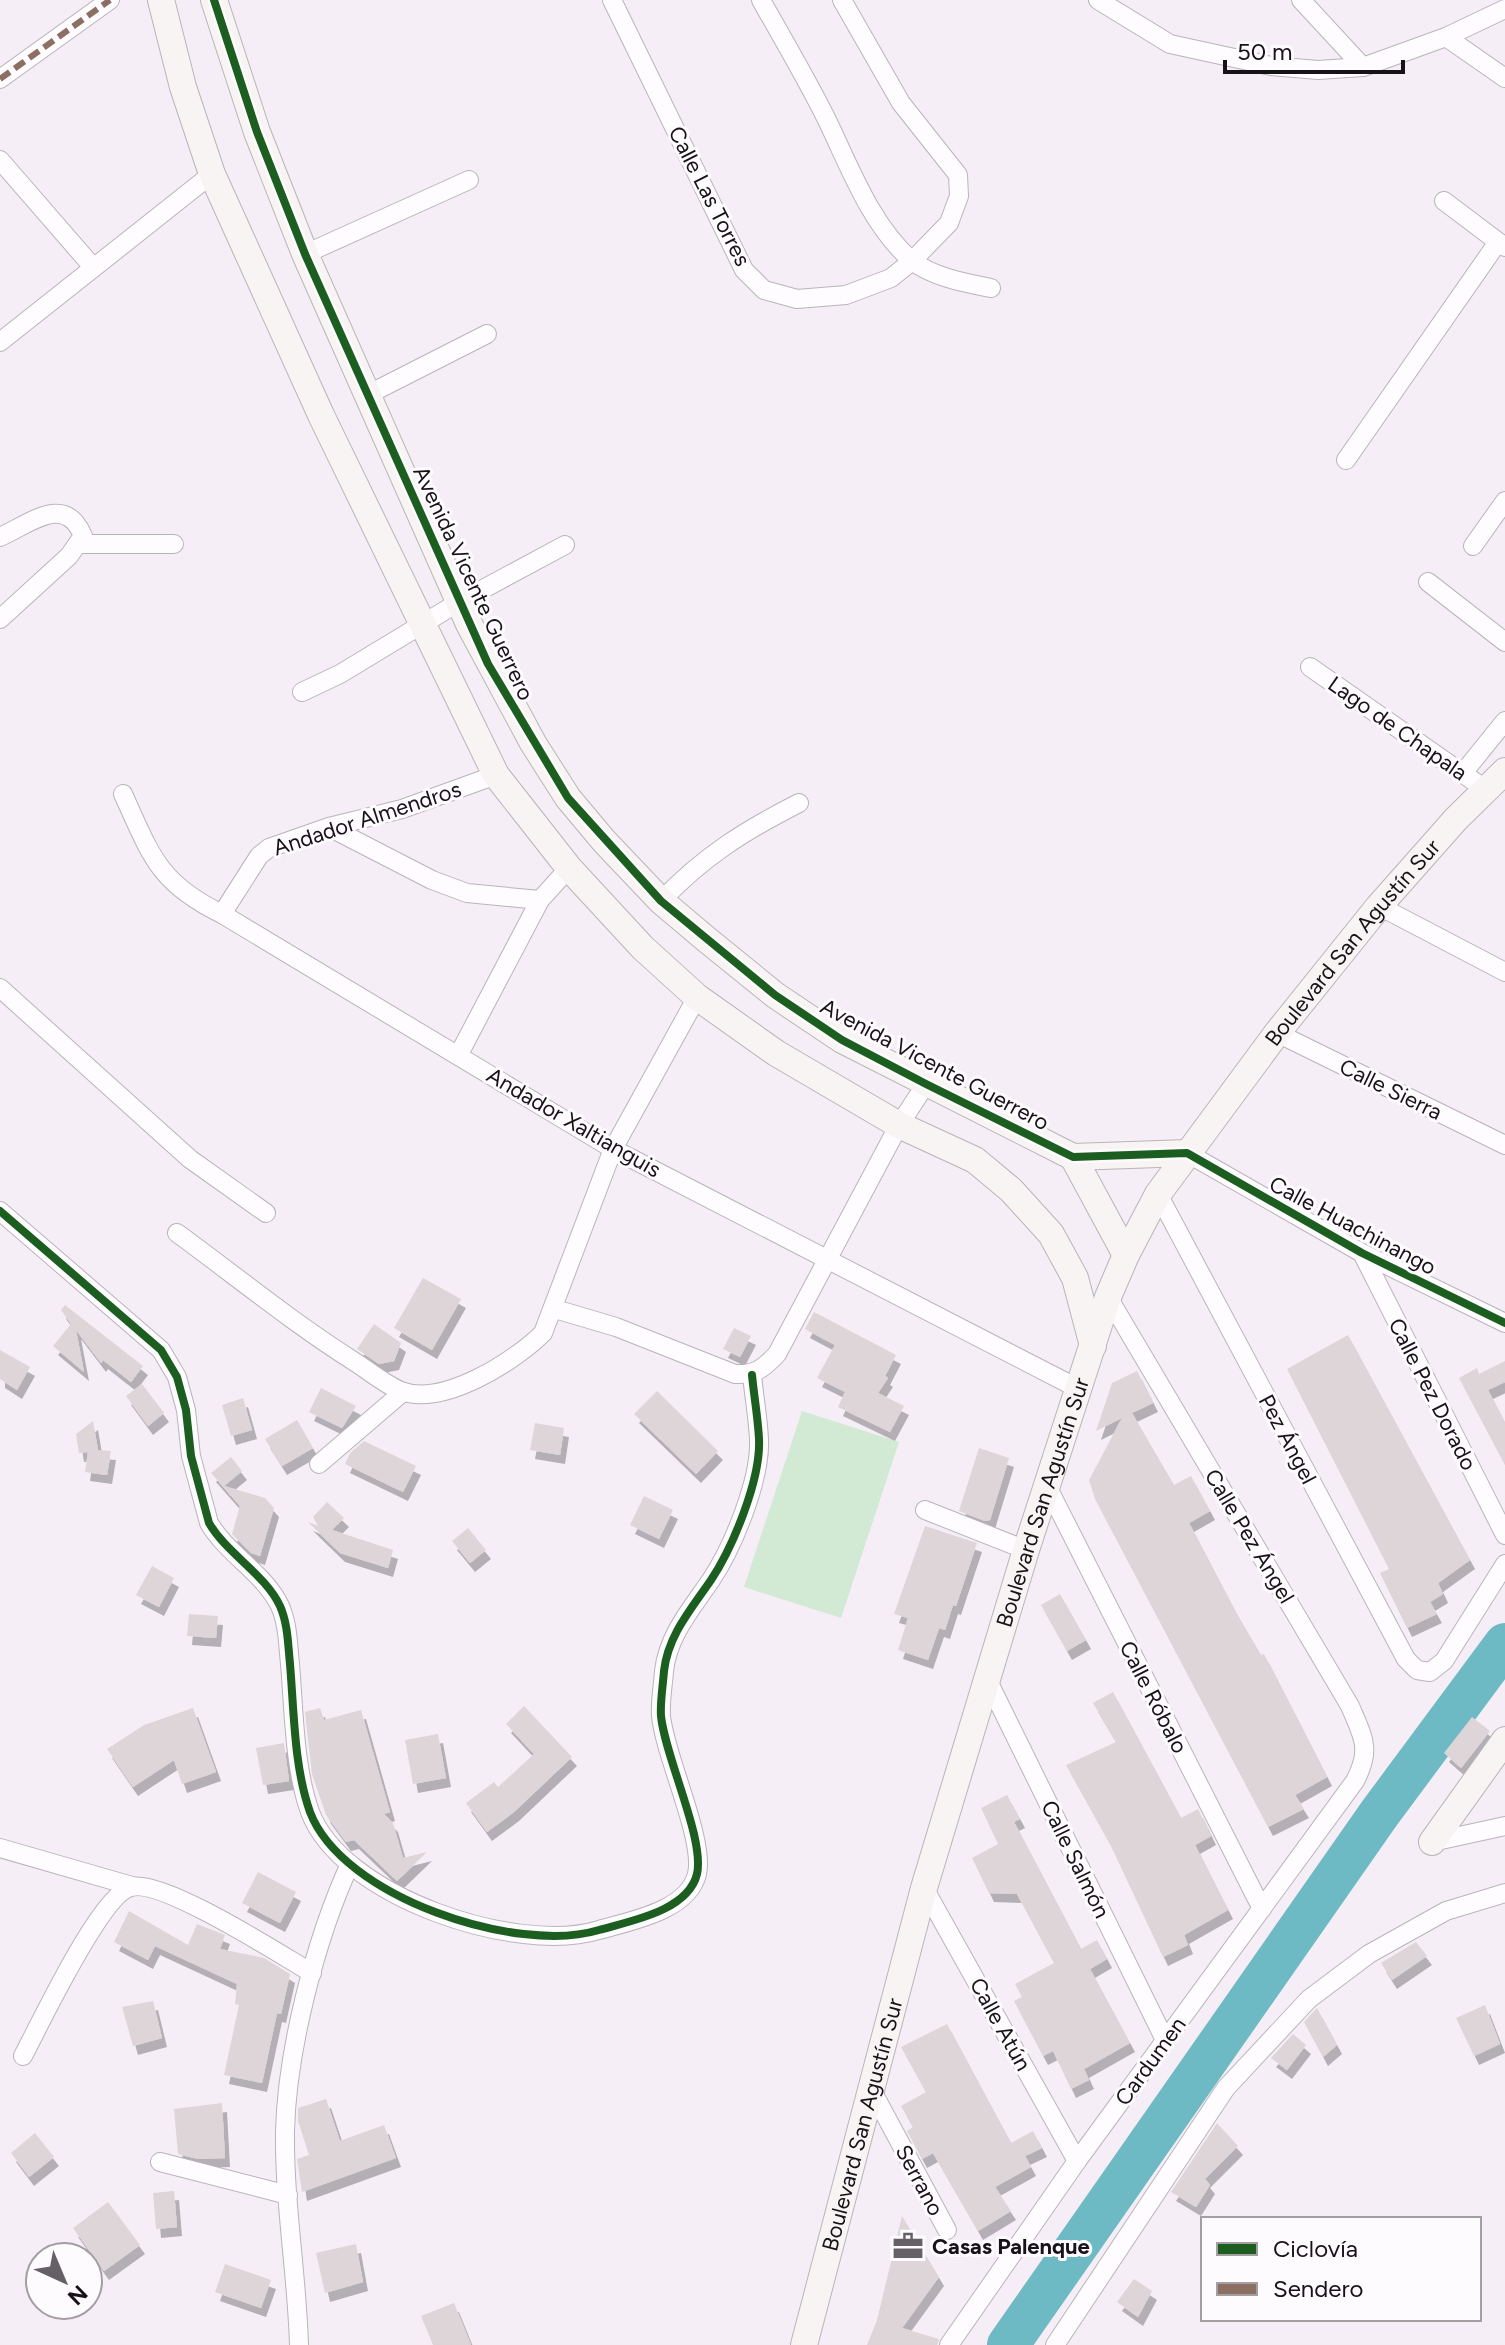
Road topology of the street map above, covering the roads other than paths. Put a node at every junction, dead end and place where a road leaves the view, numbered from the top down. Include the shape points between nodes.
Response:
1 (110, 0) edge
2 (161, 0) edge
3 (214, 0) edge
4 (612, 0) edge
5 (761, 0) edge
6 (842, 0) edge
7 (1098, 0) edge
8 (1301, 0) edge
9 (1495, 7) edge
10 (1446, 37) junction
11 (1363, 67) junction
12 (1505, 78) edge
13 (0, 79) edge
14 (0, 160) edge
15 (212, 174) junction
16 (469, 180) dead end
17 (1444, 201) dead end
18 (1501, 245) edge
19 (305, 254) junction
20 (912, 261) junction
21 (92, 266) junction
22 (991, 288) dead end
23 (487, 334) dead end
24 (0, 342) edge
25 (367, 395) junction
26 (1346, 460) dead end
27 (1505, 501) edge
28 (0, 537) edge
29 (80, 544) junction
30 (174, 544) dead end
31 (565, 545) dead end
32 (1473, 546) dead end
33 (1428, 582) dead end
34 (459, 602) junction
35 (0, 619) edge
36 (422, 628) junction
37 (1505, 642) edge
38 (1310, 667) dead end
39 (302, 692) dead end
40 (1505, 721) edge
41 (1505, 771) edge
42 (1463, 773) junction
43 (496, 775) junction
44 (123, 794) dead end
45 (1495, 795) edge
46 (799, 803) dead end
47 (329, 827) junction
48 (569, 868) junction
49 (540, 900) junction
50 (661, 901) junction
51 (1379, 906) junction
52 (222, 914) junction
53 (1505, 972) edge
54 (0, 988) edge
55 (697, 997) junction
56 (1277, 1033) junction
57 (459, 1054) junction
58 (926, 1084) junction
59 (899, 1125) junction
60 (1505, 1145) edge
61 (613, 1149) junction
62 (1187, 1153) junction
63 (1073, 1157) junction
64 (1158, 1194) junction
65 (0, 1211) edge
66 (266, 1213) dead end
67 (177, 1233) dead end
68 (1362, 1253) junction
69 (1126, 1255) junction
70 (826, 1260) junction
71 (1108, 1297) junction
72 (555, 1309) junction
73 (1505, 1323) edge
74 (1093, 1346) junction
75 (752, 1375) junction
76 (1079, 1389) junction
77 (403, 1392) junction
78 (319, 1464) dead end
79 (1047, 1486) junction
80 (925, 1510) dead end
81 (1505, 1535) edge
82 (1026, 1550) junction
83 (1505, 1564) edge
84 (987, 1679) junction
85 (1505, 1740) edge
86 (1355, 1781) joint
87 (1505, 1826) edge
88 (1432, 1842) joint
89 (0, 1848) edge
90 (350, 1864) junction
91 (132, 1886) junction
92 (924, 1888) junction
93 (1505, 1893) edge
94 (1262, 1909) junction
95 (312, 1973) junction
96 (1165, 2040) junction
97 (23, 2056) dead end
98 (870, 2087) junction
99 (1077, 2161) junction
100 (160, 2162) dead end
101 (288, 2195) junction
102 (947, 2230) dead end
103 (299, 2345) edge
104 (804, 2345) edge
105 (949, 2345) edge
106 (1055, 2345) edge

1 - 13 street
2 - 15 street
3 - 19 street, Avenida Vicente Guerrero via 257,132
4 - 20 street, Calle Las Torres via 744,270 764,290 797,299 846,295 891,278
5 - 20 street via 856,181
6 - 20 street, Calle Las Torres via 901,103 958,175 959,196 949,223
7 - 11 street via 1170,44 1209,54 1318,70
8 - 11 street
9 - 10 street
10 - 11 street
10 - 12 street
14 - 21 street
15 - 21 street
15 - 36 street
16 - 19 street
17 - 18 street
18 - 26 street
19 - 25 street, Avenida Vicente Guerrero
20 - 22 street via 955,281
21 - 24 street
23 - 25 street
25 - 34 street, Avenida Vicente Guerrero
27 - 32 street
28 - 29 street via 51,514 67,513 76,519 83,536
29 - 30 street
29 - 35 street
31 - 34 street
33 - 37 street
34 - 36 street
34 - 50 street, Avenida Vicente Guerrero via 510,706 568,798
36 - 39 street
36 - 43 street
38 - 42 street, Lago de Chapala
40 - 42 street
41 - 45 street, Boulevard San Agustín Sur
42 - 45 street, Lago de Chapala
43 - 47 street, Andador Almendros via 402,809
43 - 48 street
44 - 52 street, Andador Xaltianguis via 164,875 188,897
45 - 51 street, Boulevard San Agustín Sur
46 - 50 street via 695,865
47 - 49 street via 467,893
47 - 52 street, Andador Almendros via 259,856
48 - 49 street
48 - 55 street
49 - 57 street
50 - 58 street, Avenida Vicente Guerrero via 775,995 842,1040
51 - 53 street
51 - 56 street, Boulevard San Agustín Sur
52 - 57 street, Andador Xaltianguis
54 - 66 street via 190,1159
55 - 59 street via 776,1053
55 - 61 street
56 - 60 street, Calle Sierra
56 - 62 street, Boulevard San Agustín Sur
57 - 61 street, Andador Xaltianguis
58 - 59 street
58 - 63 street, Avenida Vicente Guerrero
59 - 70 street
59 - 74 street via 975,1160 1051,1234 1075,1278
61 - 70 street, Andador Xaltianguis
61 - 72 street
62 - 63 street, Avenida Vicente Guerrero
62 - 64 street, Boulevard San Agustín Sur
62 - 68 street, Calle Huachinango
63 - 69 street
64 - 69 street, Boulevard San Agustín Sur
64 - 83 street, Pez Ángel via 1406,1659 1417,1670 1430,1672 1444,1661
65 - 90 street via 161,1350 177,1377 209,1523 279,1605 310,1813
67 - 77 street
68 - 73 street, Calle Huachinango
68 - 81 street, Calle Pez Dorado
69 - 71 street, Boulevard San Agustín Sur
70 - 75 street via 777,1354
70 - 76 street, Andador Xaltianguis
71 - 74 street, Boulevard San Agustín Sur
71 - 86 street, Calle Pez Ángel via 1350,1706 1365,1742 1365,1762
72 - 75 street via 735,1374
72 - 77 street via 543,1333 523,1353 478,1380 437,1392
74 - 76 street, Boulevard San Agustín Sur
75 - 90 street via 760,1443 748,1499 714,1577 680,1623 664,1666 661,1716 698,1872 690,1888 668,1906 591,1933 530,1936 479,1926 410,1902
76 - 79 street, Boulevard San Agustín Sur
77 - 78 street
79 - 82 street, Boulevard San Agustín Sur
79 - 94 street, Calle Róbalo
80 - 82 street
82 - 84 street, Boulevard San Agustín Sur
84 - 92 street, Boulevard San Agustín Sur
84 - 96 street, Calle Salmón
85 - 88 street
86 - 94 street, Cardumen
87 - 88 street
89 - 91 street
90 - 95 street via 331,1904
91 - 95 street via 148,1887 223,1920
91 - 97 street via 115,1894
92 - 98 street, Boulevard San Agustín Sur
92 - 99 street, Calle Atún
93 - 106 street via 1446,1911 1369,1954 1309,1999 1226,2088
94 - 96 street, Cardumen
95 - 101 street via 291,2071 285,2130
96 - 99 street, Cardumen
98 - 102 street, Serrano
98 - 104 street, Boulevard San Agustín Sur
99 - 105 street, Cardumen
100 - 101 street
101 - 103 street

